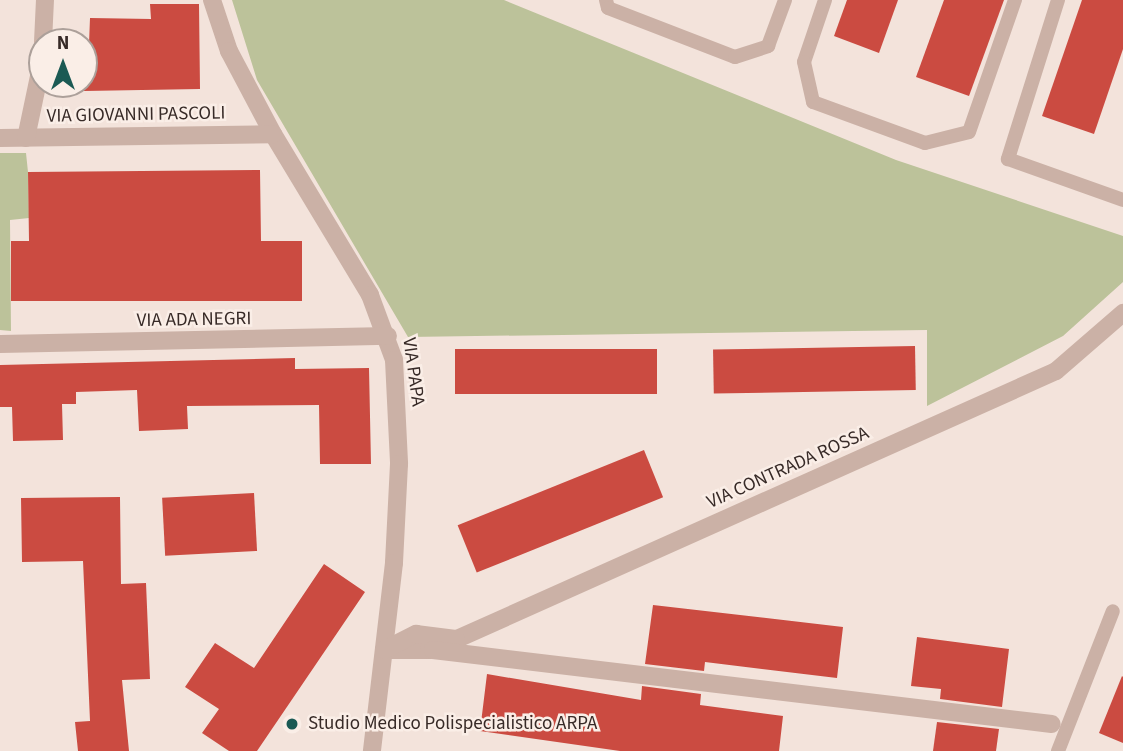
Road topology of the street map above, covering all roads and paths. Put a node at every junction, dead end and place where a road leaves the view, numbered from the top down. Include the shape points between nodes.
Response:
1 (45, 0) edge
2 (212, 0) edge
3 (606, 0) edge
4 (785, 0) edge
5 (825, 0) edge
6 (1016, 0) edge
7 (1058, 0) edge
8 (44, 28) edge
9 (34, 98) edge
10 (273, 134) junction
11 (0, 138) edge
12 (26, 138) junction
13 (1123, 200) edge
14 (1123, 313) edge
15 (388, 336) junction
16 (0, 344) edge
17 (1112, 611) dead end
18 (457, 639) junction
19 (384, 650) junction
20 (429, 650) junction
21 (1052, 724) dead end
22 (372, 751) edge
23 (1058, 751) edge

1 - 8 street
2 - 10 street, VIA PAPA via 229,51
3 - 4 lane via 608,8 735,57 768,46
5 - 6 lane via 804,62 813,102 925,143 969,132
7 - 13 lane via 1008,159
9 - 12 street
10 - 12 street, VIA GIOVANNI PASCOLI
10 - 15 street, VIA PAPA via 370,295
11 - 12 street, VIA GIOVANNI PASCOLI
14 - 18 street, VIA CONTRADA ROSSA via 1056,372
15 - 16 street, VIA ADA NEGRI
15 - 19 street, VIA PAPA via 398,396 399,464
17 - 23 lane
18 - 19 street via 415,634
18 - 20 street, VIA CONTRADA ROSSA
19 - 20 street, VIA CONTRADA ROSSA
19 - 22 street, VIA PAPA
20 - 21 street, VIA CONTRADA ROSSA

